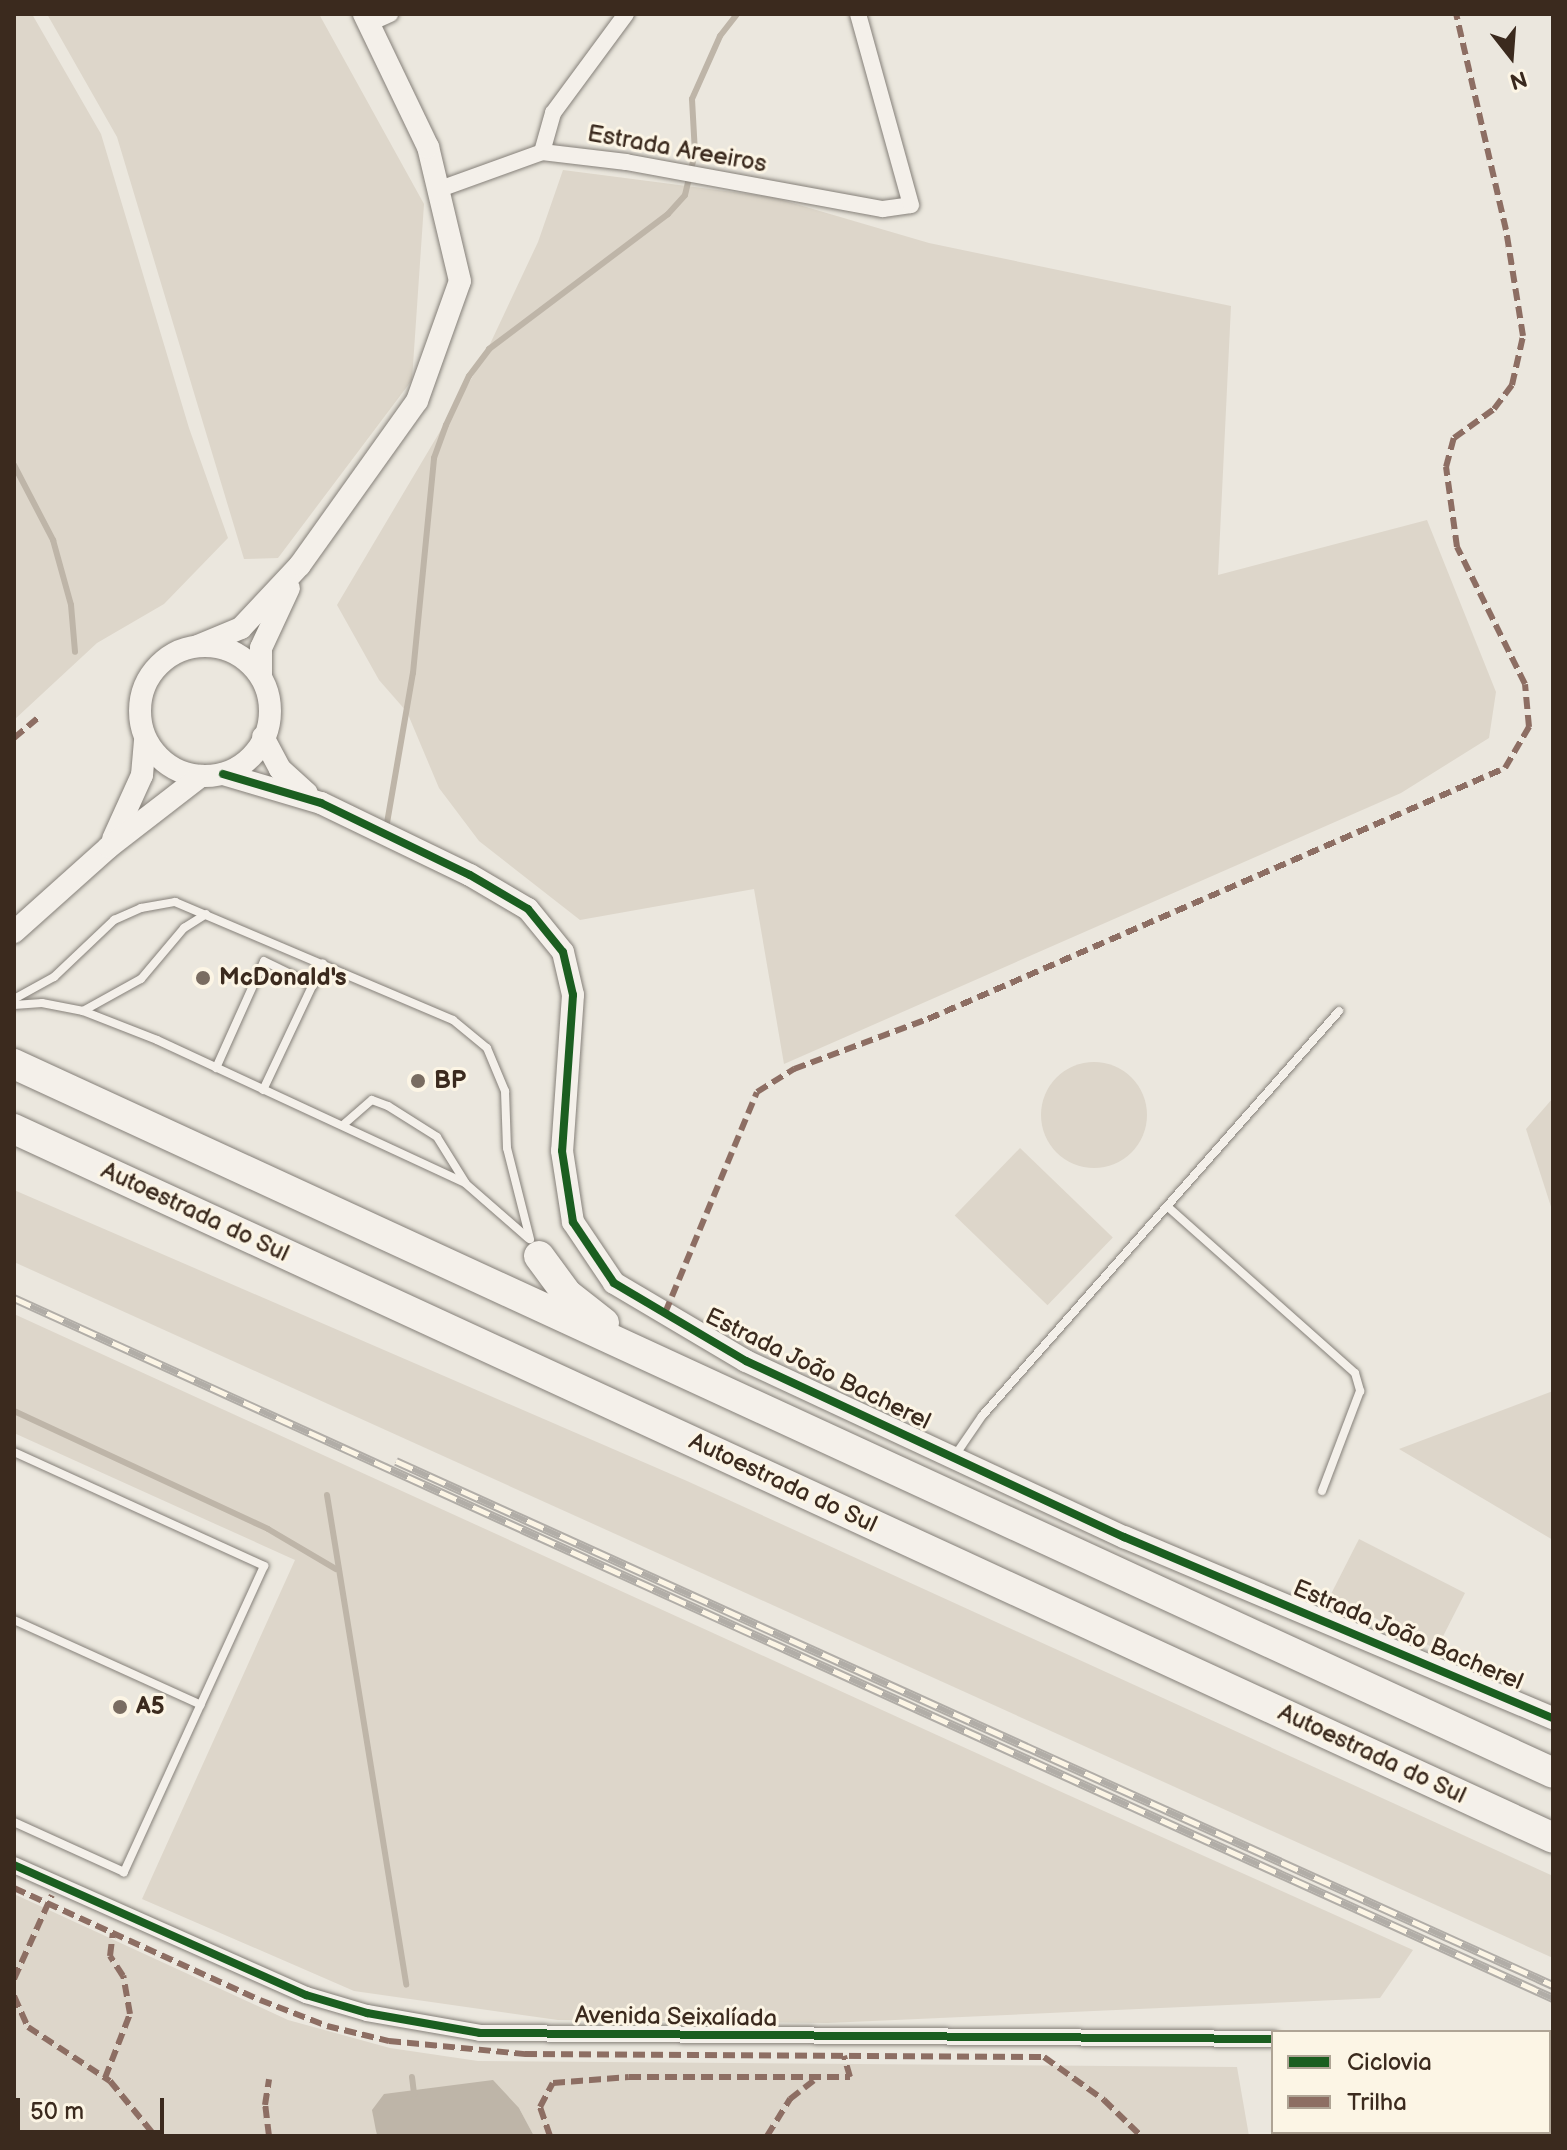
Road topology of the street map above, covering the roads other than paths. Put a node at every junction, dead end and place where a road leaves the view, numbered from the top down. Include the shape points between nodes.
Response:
1 (626, 14) edge
2 (858, 14) edge
3 (375, 17) edge
4 (542, 152) junction
5 (440, 189) junction
6 (300, 565) junction
7 (198, 646) junction
8 (261, 676) junction
9 (263, 737) junction
10 (145, 739) junction
11 (212, 775) junction
12 (321, 803) junction
13 (109, 847) junction
14 (206, 914) junction
15 (14, 932) edge
16 (323, 963) junction
17 (313, 985) junction
18 (14, 999) edge
19 (14, 1005) edge
20 (83, 1011) junction
21 (1339, 1011) dead end
22 (14, 1064) edge
23 (216, 1068) junction
24 (263, 1090) junction
25 (343, 1125) junction
26 (14, 1129) edge
27 (468, 1186) junction
28 (1168, 1207) junction
29 (534, 1248) junction
30 (684, 1372) junction
31 (14, 1452) edge
32 (954, 1458) junction
33 (1322, 1491) dead end
34 (14, 1620) edge
35 (201, 1705) junction
36 (1553, 1718) edge
37 (1553, 1773) edge
38 (14, 1822) edge
39 (1553, 1838) edge
40 (14, 1865) edge
41 (1271, 2039) edge

1 - 4 street via 553,113
2 - 4 street, Estrada Areeiros via 911,205 883,209
3 - 5 street
4 - 5 street, Estrada Areeiros
5 - 6 street via 460,281 417,401
6 - 7 street via 241,628
6 - 8 street via 261,648
7 - 8 street via 222,647 243,657
7 - 10 street via 163,660 145,684 139,706
8 - 9 street via 269,698
9 - 11 street via 241,766
9 - 12 street, Estrada João Bacherel via 280,769
10 - 11 street via 175,769
10 - 13 street via 133,802
11 - 12 street, Estrada João Bacherel
11 - 13 street
12 - 32 street, Estrada João Bacherel via 528,909 563,952 573,995 562,1151 573,1222 614,1283 746,1361
13 - 15 street
14 - 16 lane
14 - 18 lane via 175,902 141,908 114,920 54,977
14 - 20 lane via 184,928 141,979
16 - 17 lane
16 - 29 lane via 453,1020 487,1048 505,1091 507,1148
17 - 23 lane via 264,961
17 - 24 lane
19 - 20 lane via 42,1003
20 - 23 lane
21 - 28 lane
22 - 30 highway
23 - 24 lane
24 - 25 lane
25 - 27 lane
25 - 27 lane via 372,1100 388,1106 437,1137
26 - 39 highway, Autoestrada do Sul
27 - 29 lane
28 - 32 lane via 982,1416
28 - 33 lane via 1355,1373 1360,1391
29 - 30 highway via 567,1294
30 - 37 highway
31 - 35 lane via 264,1566
32 - 36 street, Estrada João Bacherel via 1124,1537
34 - 35 lane
35 - 38 lane via 124,1872
40 - 41 street, Avenida Seixalíada via 306,1995 367,2013 480,2033

